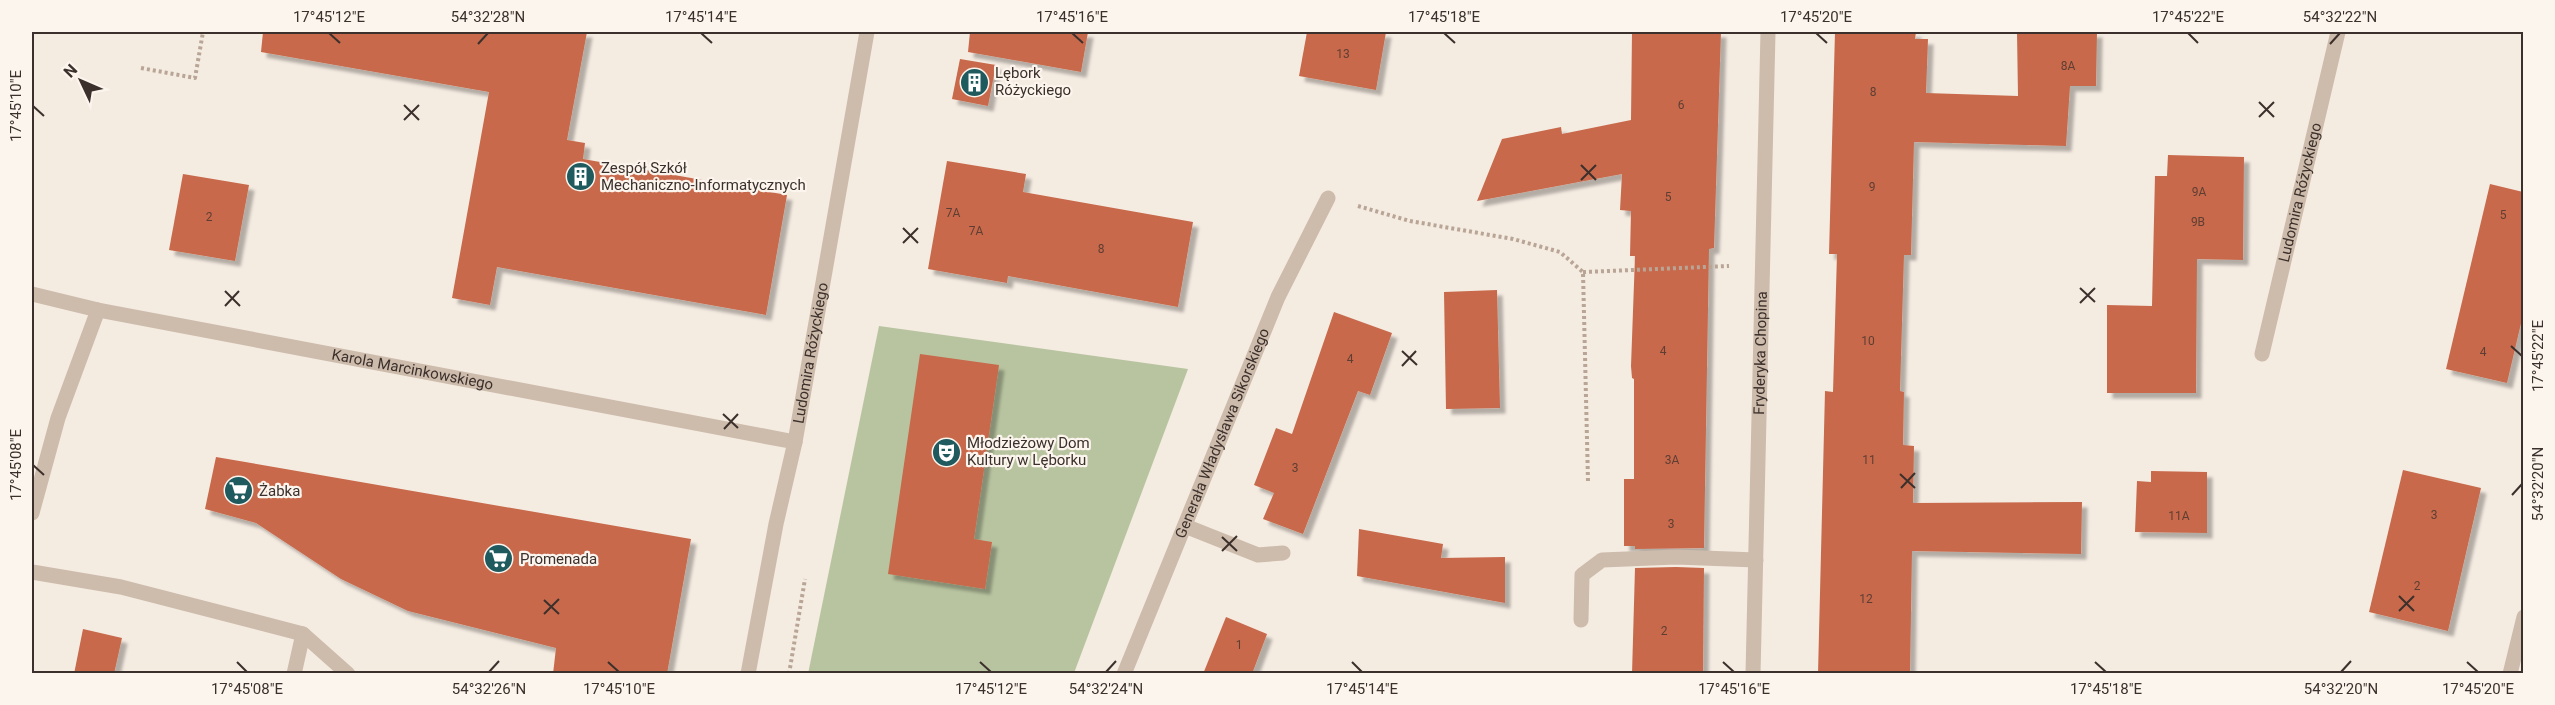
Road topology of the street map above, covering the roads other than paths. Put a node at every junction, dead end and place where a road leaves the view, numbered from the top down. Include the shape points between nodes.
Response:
1 (867, 32) edge
2 (1768, 32) edge
3 (2338, 32) edge
4 (1328, 198) road end
5 (32, 294) edge
6 (98, 310) junction
7 (2262, 354) dead end
8 (795, 442) junction
9 (32, 513) edge
10 (1185, 526) junction
11 (1283, 553) dead end
12 (1756, 560) junction
13 (32, 572) edge
14 (2523, 617) edge
15 (1581, 620) dead end
16 (303, 634) junction
17 (294, 674) edge
18 (348, 674) edge
19 (748, 674) edge
20 (1124, 674) edge
21 (1753, 674) edge
22 (2510, 674) edge

1 - 8 street, Ludomira Różyckiego
2 - 12 street, Fryderyka Chopina
3 - 7 street, Ludomira Różyckiego
4 - 10 street, Generała Władysława Sikorskiego via 1278,297
5 - 6 street, Karola Marcinkowskiego
6 - 8 street, Karola Marcinkowskiego
6 - 9 street via 58,418
8 - 19 street, Ludomira Różyckiego
10 - 11 street via 1258,555
10 - 20 street, Generała Władysława Sikorskiego
12 - 15 street via 1602,560 1582,575
12 - 21 street, Fryderyka Chopina
13 - 16 street via 121,587
14 - 22 street
16 - 17 street
16 - 18 street

